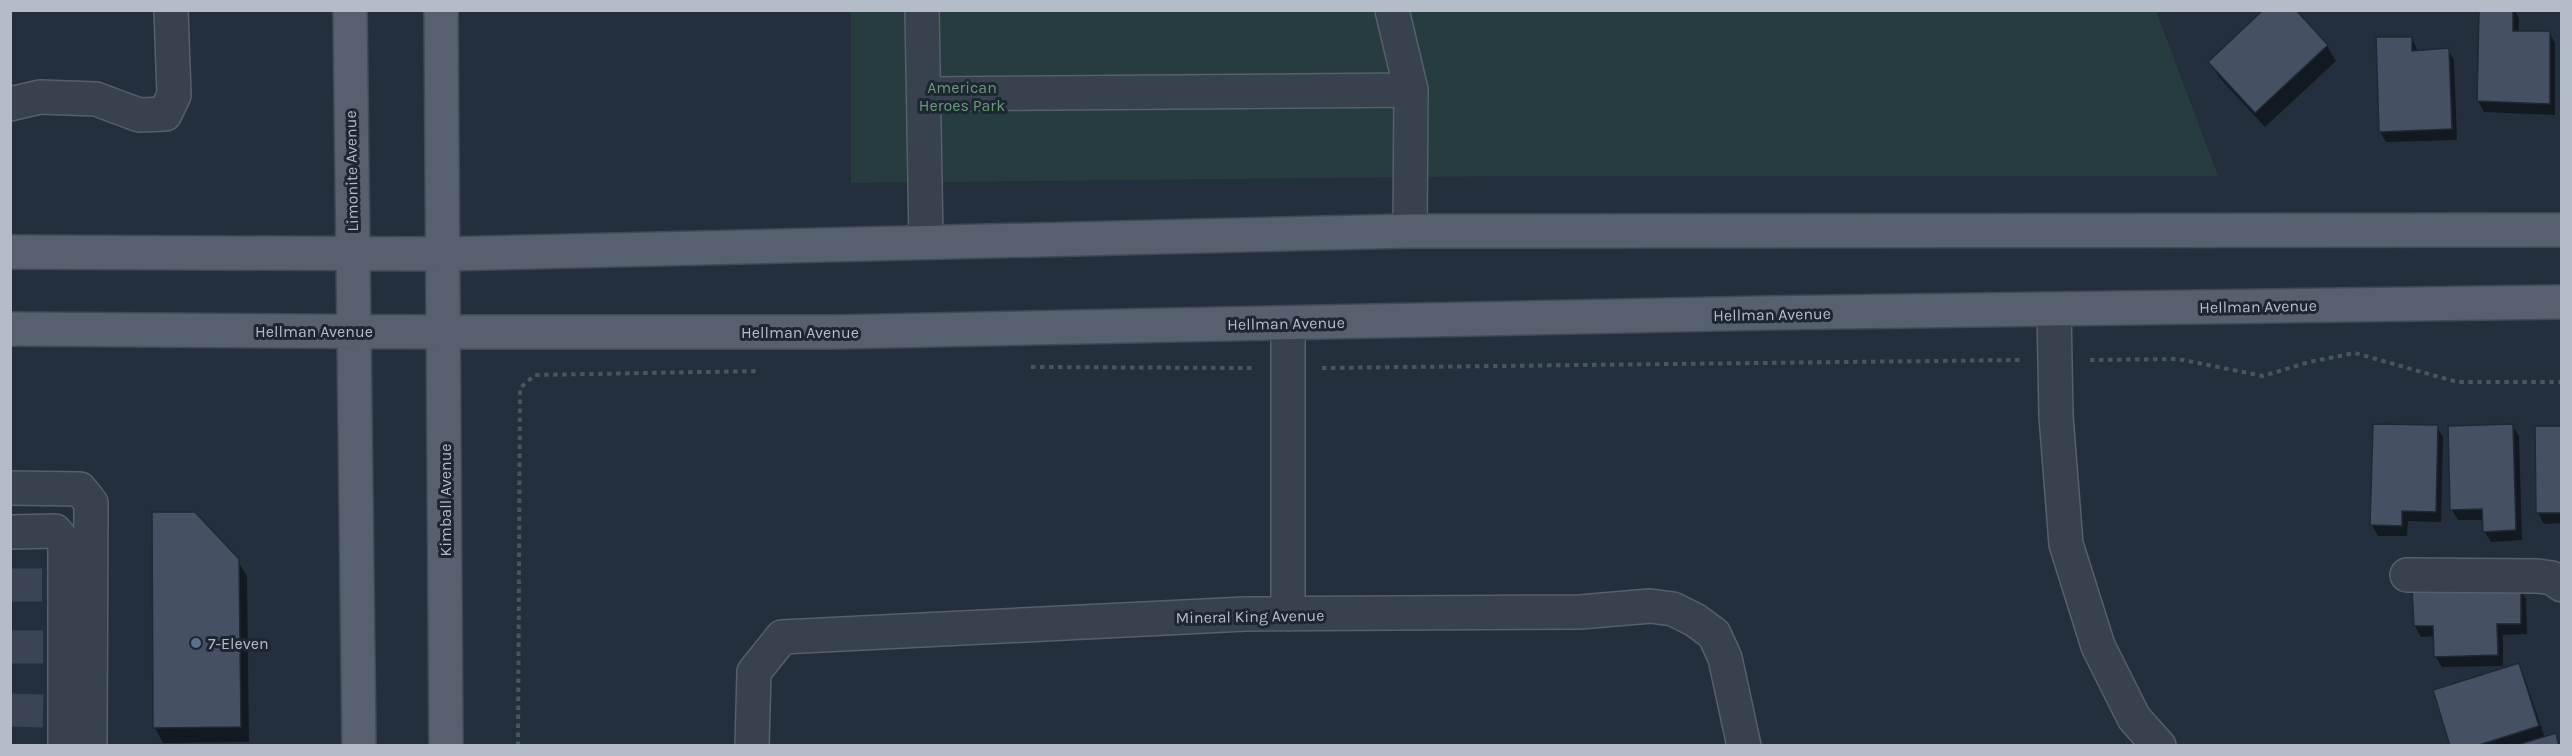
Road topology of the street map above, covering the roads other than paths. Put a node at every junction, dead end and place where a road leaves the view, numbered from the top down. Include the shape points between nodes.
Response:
1 (171, 10) edge
2 (350, 10) edge
3 (441, 10) edge
4 (922, 10) edge
5 (1392, 10) edge
6 (1411, 90) junction
7 (924, 94) junction
8 (10, 104) edge
9 (2562, 230) edge
10 (1410, 231) junction
11 (926, 241) junction
12 (10, 252) edge
13 (352, 253) junction
14 (444, 254) junction
15 (2562, 302) edge
16 (2055, 309) junction
17 (1287, 323) junction
18 (10, 328) edge
19 (353, 331) junction
20 (444, 332) junction
21 (10, 488) edge
22 (10, 532) edge
23 (2407, 574) dead end
24 (2562, 585) edge
25 (1288, 614) junction
26 (65, 746) edge
27 (90, 746) edge
28 (359, 746) edge
29 (446, 746) edge
30 (752, 746) edge
31 (1744, 746) edge
32 (2159, 746) edge

1 - 8 street via 174,95 165,114 139,115 96,99 40,97
2 - 13 main road, Limonite Avenue
3 - 14 main road
4 - 7 street
5 - 6 street
6 - 7 street
6 - 10 street
7 - 11 street
9 - 10 main road
10 - 11 main road
11 - 14 main road
12 - 13 main road
13 - 14 main road
13 - 19 main road, Limonite Avenue
14 - 20 main road, Kimball Avenue
15 - 16 main road, Hellman Avenue
16 - 17 main road, Hellman Avenue
16 - 32 street via 2056,416 2066,544 2098,646 2134,718
17 - 20 main road, Hellman Avenue via 833,332
17 - 25 street
18 - 19 main road, Hellman Avenue
19 - 20 main road, Hellman Avenue
19 - 28 main road
20 - 29 main road, Kimball Avenue
21 - 27 street via 80,489 91,503
22 - 26 street via 55,531 65,543 54,584 54,711
23 - 24 street via 2537,576 2552,578
25 - 30 street, Mineral King Avenue via 782,637 754,672
25 - 31 street, Mineral King Avenue via 1580,612 1650,606 1673,609 1714,634 1725,658

